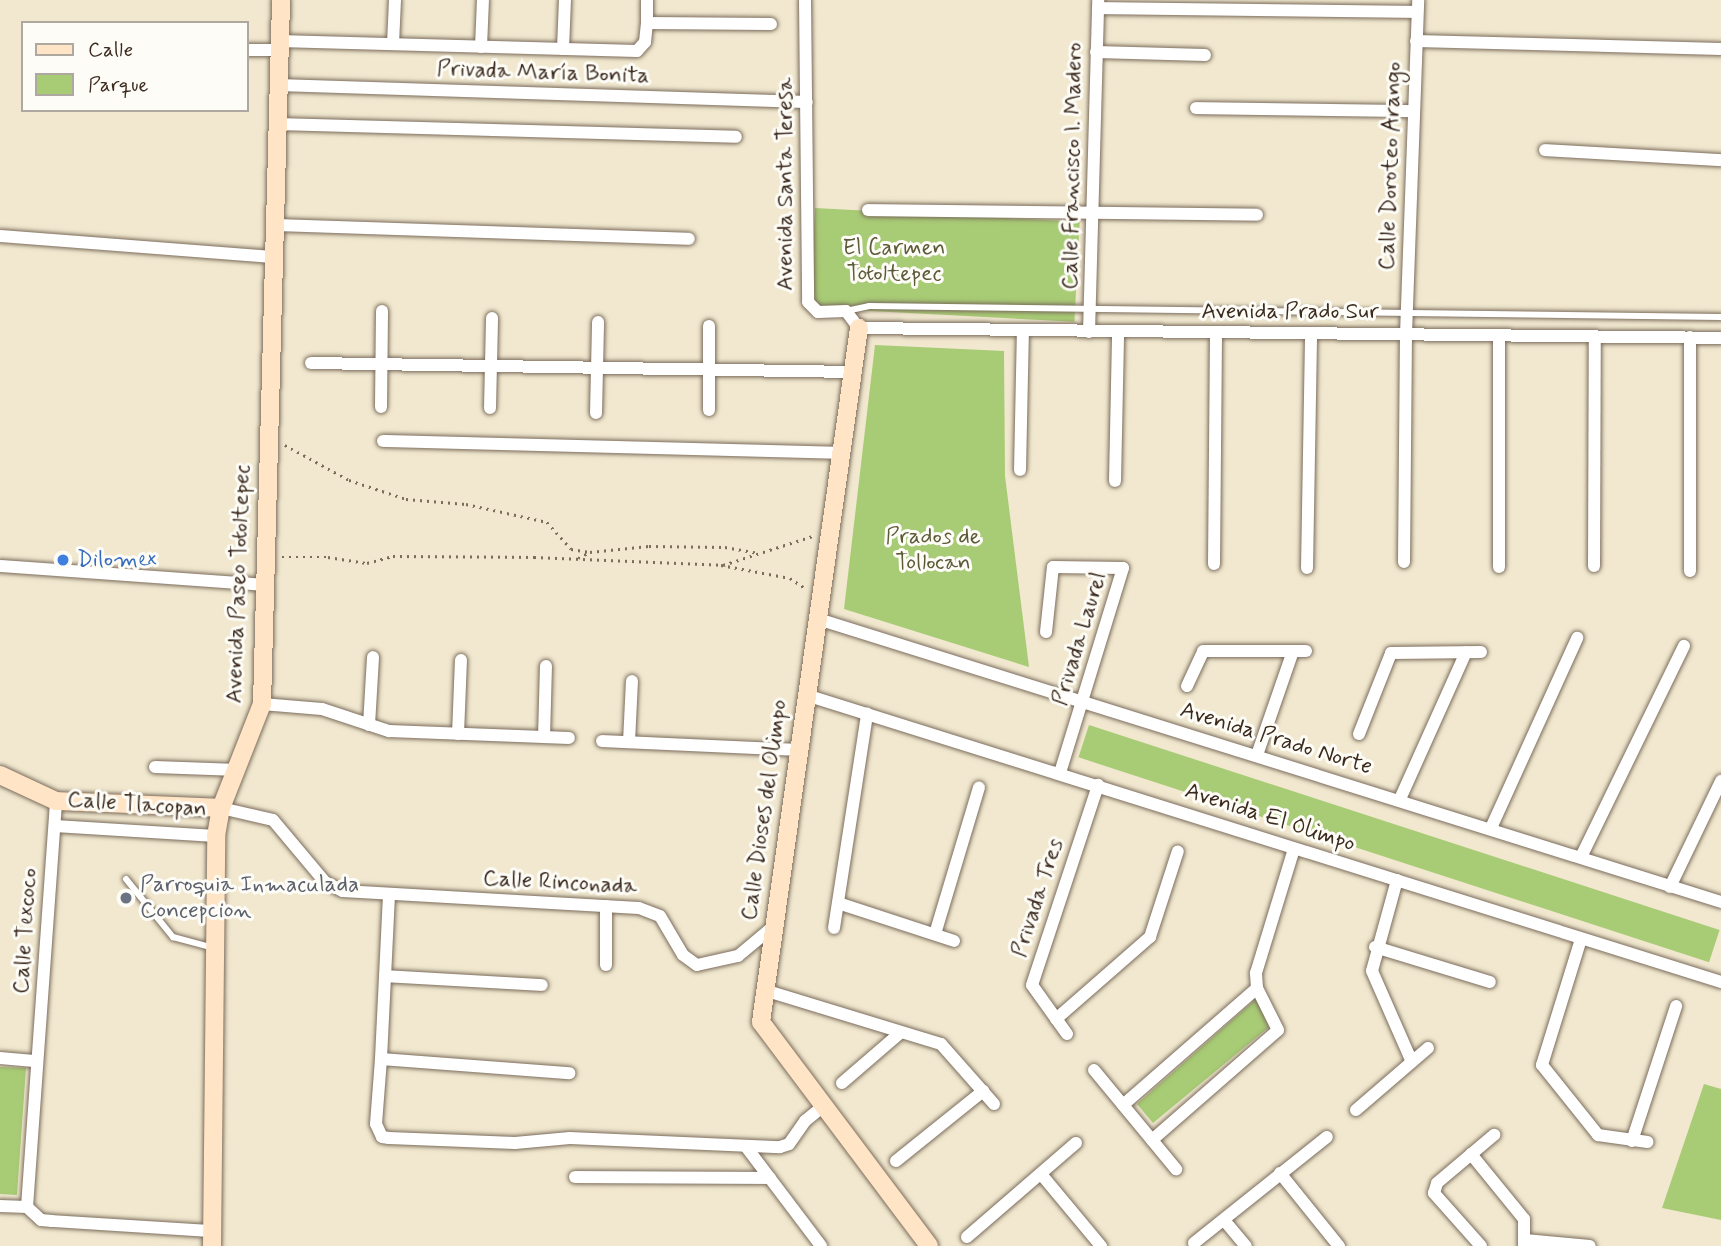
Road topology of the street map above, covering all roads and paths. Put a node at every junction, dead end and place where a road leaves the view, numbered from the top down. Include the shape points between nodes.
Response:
1 (281, 0) edge
2 (395, 0) edge
3 (483, 0) edge
4 (565, 0) edge
5 (648, 0) edge
6 (805, 0) edge
7 (1098, 4) edge
8 (1418, 6) edge
9 (647, 23) junction
10 (771, 24) dead end
11 (1416, 41) junction
12 (393, 44) junction
13 (279, 46) junction
14 (481, 47) junction
15 (563, 49) junction
16 (1721, 49) edge
17 (248, 50) edge
18 (1096, 52) junction
19 (1205, 55) dead end
20 (278, 85) junction
21 (807, 102) junction
22 (1196, 108) dead end
23 (1414, 111) junction
24 (277, 124) junction
25 (736, 137) dead end
26 (1545, 150) dead end
27 (1721, 160) edge
28 (868, 210) dead end
29 (1092, 213) junction
30 (1257, 215) dead end
31 (275, 225) junction
32 (0, 236) edge
33 (689, 239) dead end
34 (274, 257) junction
35 (382, 311) dead end
36 (846, 311) junction
37 (1090, 311) junction
38 (1406, 313) junction
39 (492, 317) dead end
40 (1721, 317) edge
41 (598, 321) dead end
42 (709, 326) dead end
43 (859, 328) junction
44 (1023, 332) junction
45 (1089, 332) junction
46 (1118, 333) junction
47 (1216, 333) junction
48 (1311, 333) junction
49 (1405, 334) junction
50 (1499, 335) junction
51 (1595, 336) junction
52 (1690, 337) junction
53 (1721, 338) edge
54 (311, 363) dead end
55 (380, 365) junction
56 (489, 366) junction
57 (597, 368) junction
58 (709, 371) junction
59 (852, 372) junction
60 (381, 407) dead end
61 (490, 408) dead end
62 (709, 410) dead end
63 (596, 413) dead end
64 (270, 439) junction
65 (383, 441) dead end
66 (840, 453) junction
67 (1020, 470) dead end
68 (1115, 481) dead end
69 (830, 533) junction
70 (590, 552) junction
71 (758, 553) junction
72 (578, 558) junction
73 (267, 559) junction
74 (1404, 562) dead end
75 (1214, 564) dead end
76 (721, 565) junction
77 (0, 566) edge
78 (1594, 566) dead end
79 (1499, 567) dead end
80 (1307, 568) dead end
81 (1689, 570) dead end
82 (267, 585) junction
83 (819, 610) junction
84 (1046, 632) dead end
85 (1577, 638) dead end
86 (1684, 646) dead end
87 (1466, 652) junction
88 (1481, 652) dead end
89 (373, 657) dead end
90 (461, 660) dead end
91 (546, 666) dead end
92 (632, 681) dead end
93 (1187, 686) dead end
94 (806, 695) junction
95 (1083, 700) junction
96 (262, 704) junction
97 (867, 713) junction
98 (369, 725) junction
99 (457, 734) junction
100 (1359, 734) dead end
101 (544, 737) junction
102 (569, 738) dead end
103 (602, 741) dead end
104 (629, 742) junction
105 (799, 750) junction
106 (1257, 755) junction
107 (155, 767) dead end
108 (238, 770) junction
109 (1060, 773) junction
110 (0, 775) edge
111 (1721, 781) edge
112 (1098, 785) junction
113 (979, 787) dead end
114 (1400, 799) junction
115 (56, 801) junction
116 (221, 808) junction
117 (55, 826) junction
118 (1491, 828) junction
119 (216, 836) junction
120 (1294, 849) junction
121 (1178, 851) dead end
122 (1581, 857) junction
123 (126, 879) dead end
124 (1397, 880) junction
125 (1670, 887) junction
126 (388, 895) junction
127 (1721, 902) edge
128 (838, 903) junction
129 (606, 905) junction
130 (774, 926) junction
131 (834, 928) dead end
132 (935, 934) junction
133 (1581, 939) junction
134 (954, 941) dead end
135 (213, 947) junction
136 (1376, 947) junction
137 (606, 965) dead end
138 (384, 976) junction
139 (1490, 982) dead end
140 (1721, 982) edge
141 (542, 985) dead end
142 (1257, 988) junction
143 (764, 990) junction
144 (1676, 1006) dead end
145 (1056, 1019) junction
146 (900, 1033) junction
147 (1067, 1034) dead end
148 (1428, 1048) dead end
149 (0, 1058) edge
150 (385, 1059) junction
151 (37, 1061) junction
152 (1412, 1062) junction
153 (1094, 1070) dead end
154 (569, 1073) dead end
155 (842, 1083) dead end
156 (983, 1091) junction
157 (994, 1104) dead end
158 (1123, 1105) junction
159 (822, 1107) junction
160 (1356, 1110) dead end
161 (1494, 1135) dead end
162 (1327, 1137) dead end
163 (1152, 1140) junction
164 (1632, 1141) junction
165 (1648, 1142) dead end
166 (1076, 1143) dead end
167 (747, 1148) junction
168 (1472, 1154) junction
169 (896, 1161) dead end
170 (1176, 1169) dead end
171 (1280, 1173) junction
172 (1041, 1174) junction
173 (575, 1177) dead end
174 (770, 1178) junction
175 (0, 1206) edge
176 (27, 1208) junction
177 (1224, 1220) junction
178 (967, 1237) dead end
179 (212, 1239) edge
180 (1194, 1243) dead end
181 (1525, 1243) edge
182 (821, 1246) edge
183 (929, 1246) edge
184 (1101, 1246) edge
185 (1246, 1246) edge
186 (1339, 1246) edge
187 (1480, 1246) edge
188 (1590, 1246) edge

1 - 13 main road, Avenida Paseo Totoltepec
2 - 12 street
3 - 14 street
4 - 15 street
5 - 9 street
6 - 21 street, Avenida Santa Teresa
7 - 8 street
7 - 18 street, Calle Francisco I. Madero
8 - 11 street, Calle Doroteo Arango
9 - 10 street
9 - 15 street via 645,43 637,51
11 - 16 street
11 - 23 street, Calle Doroteo Arango
12 - 13 street
12 - 14 street
13 - 17 street
13 - 20 main road, Avenida Paseo Totoltepec
14 - 15 street
18 - 19 street
18 - 29 street, Calle Francisco I. Madero
20 - 21 street, Privada María Bonita
20 - 24 main road, Avenida Paseo Totoltepec
21 - 36 street, Avenida Santa Teresa via 808,302 818,312
22 - 23 street
23 - 38 street, Calle Doroteo Arango
24 - 25 street
24 - 31 main road, Avenida Paseo Totoltepec
26 - 27 street
28 - 29 street
29 - 30 street
29 - 37 street, Calle Francisco I. Madero
31 - 33 street
31 - 34 main road, Avenida Paseo Totoltepec
32 - 34 street
34 - 64 main road, Avenida Paseo Totoltepec
35 - 55 street
36 - 37 lane via 869,306
36 - 43 street
37 - 38 lane
37 - 45 street, Calle Francisco I. Madero
38 - 40 lane
38 - 49 street, Calle Doroteo Arango
39 - 56 street
41 - 57 street
42 - 58 street
43 - 44 street, Avenida Prado Sur
43 - 59 main road, Calle Dioses del Olimpo
44 - 45 street, Avenida Prado Sur
44 - 67 street
45 - 46 street, Avenida Prado Sur
46 - 47 street, Avenida Prado Sur
46 - 68 street
47 - 48 street, Avenida Prado Sur
47 - 75 street
48 - 49 street, Avenida Prado Sur
48 - 80 street
49 - 50 street, Avenida Prado Sur
49 - 74 street, Calle Doroteo Arango
50 - 51 street, Avenida Prado Sur
50 - 79 street
51 - 52 street, Avenida Prado Sur
51 - 78 street
52 - 53 street, Avenida Prado Sur
52 - 81 street
54 - 55 street
55 - 56 street
55 - 60 street
56 - 57 street
56 - 61 street
57 - 58 street
57 - 63 street
58 - 59 street
58 - 62 street
59 - 66 main road, Calle Dioses del Olimpo
64 - 70 path via 281,440 290,452 349,480 407,499 466,504 547,522 571,549
64 - 73 main road, Avenida Paseo Totoltepec
65 - 66 street
66 - 69 main road, Calle Dioses del Olimpo
69 - 71 path
69 - 83 main road, Calle Dioses del Olimpo
70 - 71 path via 649,545 725,547
70 - 72 path
71 - 76 path
72 - 73 path via 393,556 367,563 328,557
72 - 76 path via 631,565
73 - 82 main road, Avenida Paseo Totoltepec
76 - 83 path via 790,578
77 - 82 street
82 - 96 main road, Avenida Paseo Totoltepec
83 - 94 main road, Calle Dioses del Olimpo
83 - 95 street, Avenida Prado Norte
84 - 95 street, Privada Laurel via 1053,567 1123,568
85 - 118 street
86 - 122 street
87 - 88 street
87 - 100 street via 1391,653
87 - 114 street
89 - 98 street
90 - 99 street
91 - 101 street
92 - 104 street
93 - 106 street via 1203,651 1299,651
94 - 97 street, Avenida El Olimpo
94 - 105 main road, Calle Dioses del Olimpo
95 - 106 street, Avenida Prado Norte
95 - 109 street, Privada Laurel
96 - 98 street via 322,709
96 - 108 main road, Avenida Paseo Totoltepec
97 - 109 street, Avenida El Olimpo
97 - 128 street
98 - 99 street
99 - 101 street
101 - 102 street
103 - 104 street
104 - 105 street
105 - 130 main road, Calle Dioses del Olimpo
106 - 114 street, Avenida Prado Norte
107 - 108 street
108 - 116 main road, Avenida Paseo Totoltepec
109 - 112 street, Avenida El Olimpo
110 - 115 main road, Calle Tlacopan
111 - 125 street
112 - 120 street, Avenida El Olimpo
112 - 145 street, Privada Tres via 1032,985
113 - 132 street
114 - 118 street, Avenida Prado Norte
115 - 116 main road
115 - 117 street, Calle Tlacopan
116 - 119 main road, Avenida Paseo Totoltepec
116 - 126 street, Calle Rinconada via 256,812 273,820 333,888
117 - 119 street, Calle Tlacopan
117 - 151 street, Calle Texcoco
118 - 122 street, Avenida Prado Norte
119 - 135 main road, Avenida Paseo Totoltepec
120 - 124 street, Avenida El Olimpo
120 - 142 street via 1258,964
121 - 145 street via 1150,937
122 - 125 street, Avenida Prado Norte
123 - 135 lane via 173,937
124 - 133 street, Avenida El Olimpo
124 - 136 street
125 - 127 street, Avenida Prado Norte
126 - 129 street, Calle Rinconada
126 - 138 street
128 - 131 street
128 - 132 street
129 - 130 street, Calle Rinconada via 639,908 660,916 683,955 697,965 738,956
129 - 137 street
130 - 143 main road, Calle Dioses del Olimpo
132 - 134 street
133 - 140 street, Avenida El Olimpo
133 - 164 street via 1542,1065 1598,1135
135 - 179 main road, Avenida Paseo Totoltepec
136 - 139 street
136 - 152 street via 1372,971
138 - 141 street
138 - 150 street
142 - 158 street
142 - 163 street via 1278,1025 1275,1035
143 - 146 street
143 - 159 main road, Calle Dioses del Olimpo via 765,1031
144 - 164 street
145 - 147 street, Privada Tres
146 - 155 street
146 - 156 street via 941,1044
148 - 152 street
149 - 151 street
150 - 154 street
150 - 167 street via 376,1124 382,1137 515,1143 570,1138
151 - 176 street, Calle Texcoco
152 - 160 street
153 - 158 street
156 - 157 street
156 - 169 street
158 - 163 street
159 - 167 street via 789,1144
159 - 183 main road, Calle Dioses del Olimpo
161 - 168 street
162 - 171 street
163 - 170 street
164 - 165 street
166 - 172 street
167 - 174 street
168 - 181 street via 1524,1219
168 - 187 street via 1437,1183 1434,1193
171 - 177 street
171 - 186 street
172 - 178 street
172 - 184 street
173 - 174 street
174 - 182 street
175 - 176 street
176 - 179 street via 41,1220
177 - 180 street
177 - 185 street
181 - 188 street

